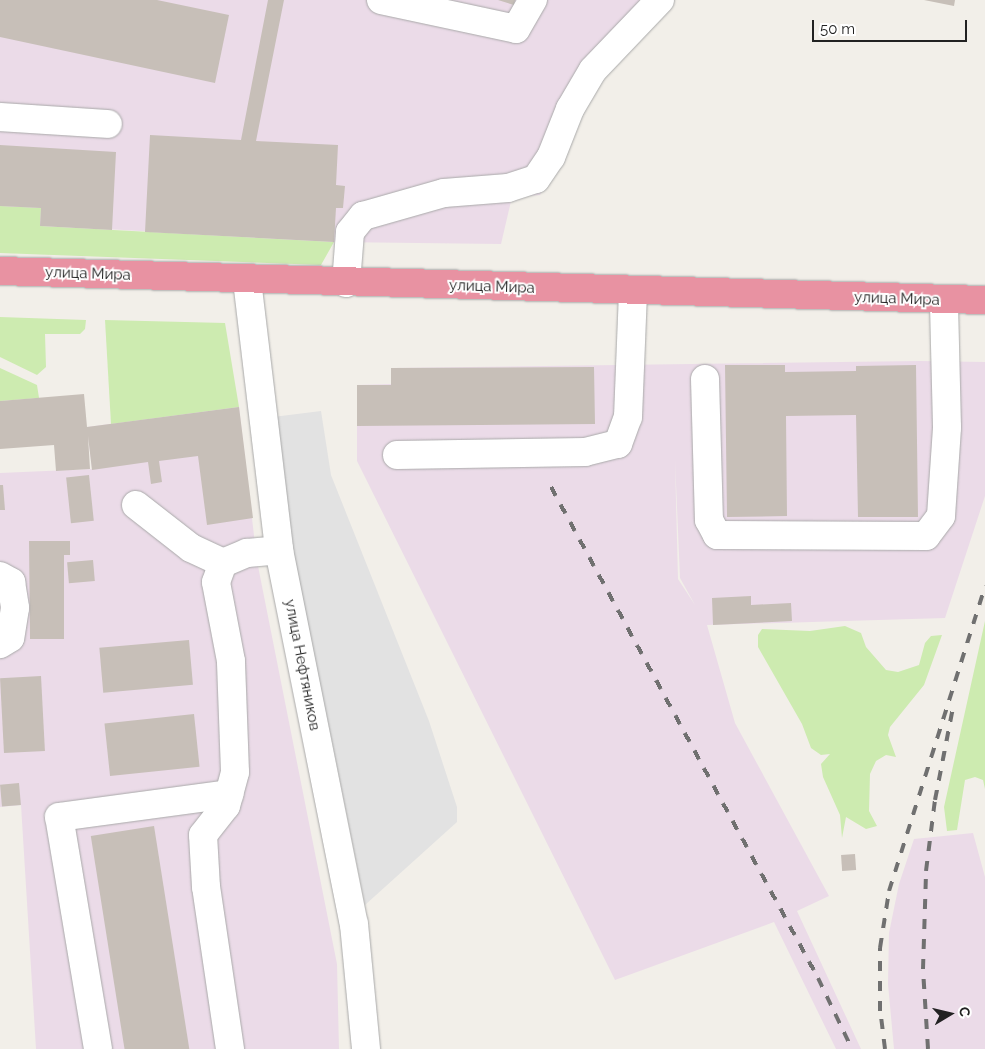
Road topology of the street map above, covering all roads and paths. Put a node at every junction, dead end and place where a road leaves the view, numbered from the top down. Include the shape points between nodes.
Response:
1 (381, 0) edge
2 (533, 0) edge
3 (660, 0) edge
4 (0, 117) edge
5 (108, 124) dead end
6 (0, 271) edge
7 (247, 280) junction
8 (346, 283) junction
9 (633, 291) junction
10 (985, 300) edge
11 (944, 301) junction
12 (705, 379) dead end
13 (397, 456) dead end
14 (136, 505) dead end
15 (279, 550) junction
16 (223, 563) junction
17 (0, 576) edge
18 (0, 644) edge
19 (229, 794) junction
20 (98, 1049) edge
21 (230, 1049) edge
22 (366, 1049) edge

1 - 2 street via 516,29
3 - 8 street via 593,70 570,109 551,157 536,179 508,188 444,193 363,216 350,232
4 - 5 street
6 - 7 highway, улица Мира
7 - 8 highway, улица Мира
7 - 15 street, улица Нефтяников
8 - 9 highway, улица Мира
9 - 11 highway, улица Мира
9 - 13 street via 628,417 618,444 584,452
10 - 11 highway, улица Мира
11 - 12 street via 947,427 941,516 926,536 718,535 709,520
14 - 16 street via 191,548
15 - 16 street via 247,553
15 - 22 street, улица Нефтяников via 354,924
16 - 19 street via 216,582 232,661 235,772
17 - 18 street via 11,582 15,608 10,638
19 - 20 street via 59,817
19 - 21 street via 226,806 204,835 206,887

